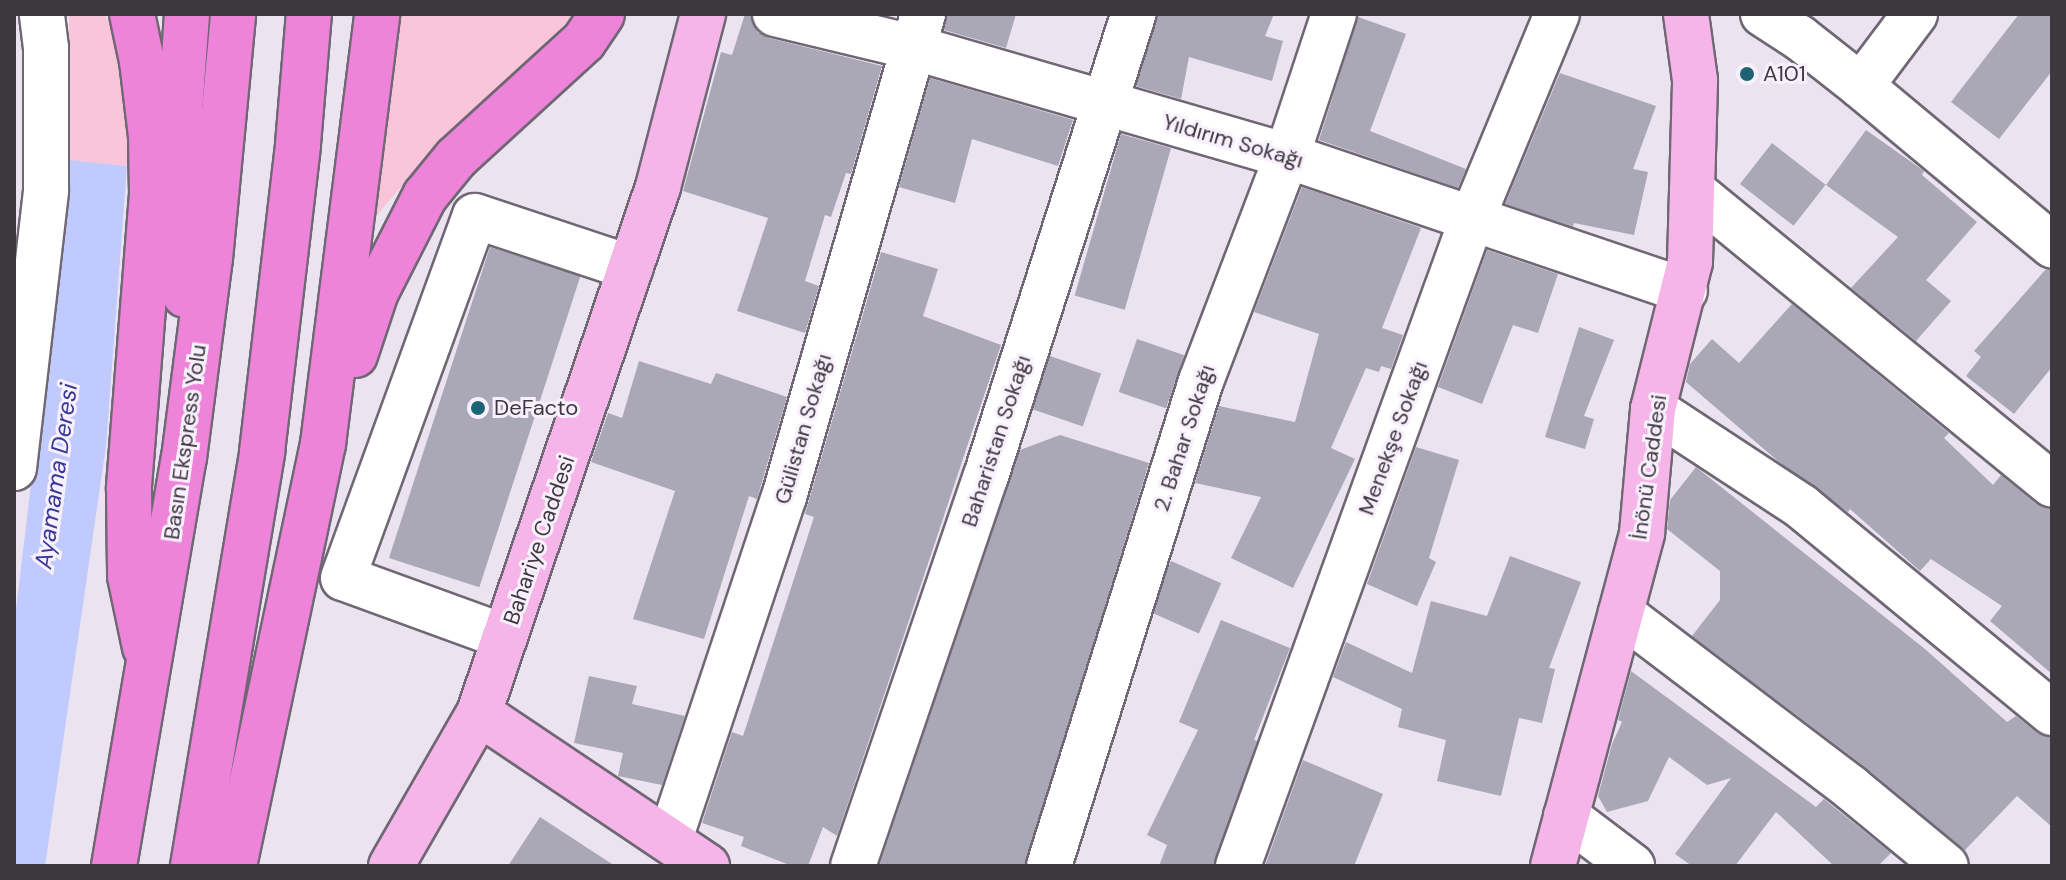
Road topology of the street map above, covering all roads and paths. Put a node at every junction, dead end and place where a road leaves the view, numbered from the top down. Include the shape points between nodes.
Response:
1 (42, 14) edge
2 (132, 14) edge
3 (187, 14) edge
4 (233, 14) edge
5 (309, 14) edge
6 (377, 14) edge
7 (602, 14) edge
8 (703, 14) edge
9 (775, 14) edge
10 (1133, 14) edge
11 (1334, 14) edge
12 (1557, 14) edge
13 (1686, 14) edge
14 (1763, 14) edge
15 (1915, 14) edge
16 (918, 30) edge
17 (1861, 86) junction
18 (1104, 104) junction
19 (1287, 156) junction
20 (1692, 190) junction
21 (1472, 219) junction
22 (2052, 245) edge
23 (631, 268) junction
24 (1685, 291) junction
25 (196, 360) junction
26 (1653, 409) junction
27 (323, 444) junction
28 (14, 468) edge
29 (2052, 485) edge
30 (1621, 613) junction
31 (505, 637) junction
32 (150, 670) junction
33 (479, 713) junction
34 (2052, 713) edge
35 (1566, 816) junction
36 (670, 839) junction
37 (114, 866) edge
38 (193, 866) edge
39 (234, 866) edge
40 (391, 866) edge
41 (707, 866) edge
42 (853, 866) edge
43 (1049, 866) edge
44 (1238, 866) edge
45 (1553, 866) edge
46 (1632, 866) edge
47 (1946, 866) edge

1 - 28 street via 46,190
2 - 32 highway via 144,76 152,194 129,489 130,576
3 - 25 highway via 180,218
4 - 25 highway, Basın Ekspress Yolu
5 - 38 highway via 262,452
6 - 27 highway
7 - 27 highway via 584,41 456,158 425,196 376,292
8 - 23 main road, Bahariye Caddesi
9 - 16 street, Yıldırım Sokağı
10 - 18 street, Baharistan Sokağı
11 - 19 street, 2. Bahar Sokağı
12 - 21 street, Menekşe Sokağı
13 - 20 main road, İnönü Caddesi via 1695,80
14 - 17 street
15 - 17 street
16 - 18 street, Yıldırım Sokağı
16 - 36 street, Gülistan Sokağı via 784,497
17 - 22 street
18 - 19 street, Yıldırım Sokağı
18 - 42 street, Baharistan Sokağı via 986,476
19 - 21 street, Yıldırım Sokağı
19 - 43 street, 2. Bahar Sokağı via 1201,381
20 - 24 main road, İnönü Caddesi
20 - 29 street
21 - 24 street, Yıldırım Sokağı
21 - 44 street, Menekşe Sokağı
23 - 31 main road, Bahariye Caddesi
23 - 31 street via 475,216 343,578
24 - 26 main road, İnönü Caddesi
25 - 32 highway, Basın Ekspress Yolu
26 - 30 main road, İnönü Caddesi via 1642,533
26 - 34 street via 1802,507
27 - 39 highway
30 - 35 main road, İnönü Caddesi
30 - 47 street
31 - 33 main road, Bahariye Caddesi
32 - 37 highway, Basın Ekspress Yolu
33 - 36 main road
33 - 40 main road, Bahariye Caddesi
35 - 45 main road, İnönü Caddesi
35 - 46 street
36 - 41 main road

